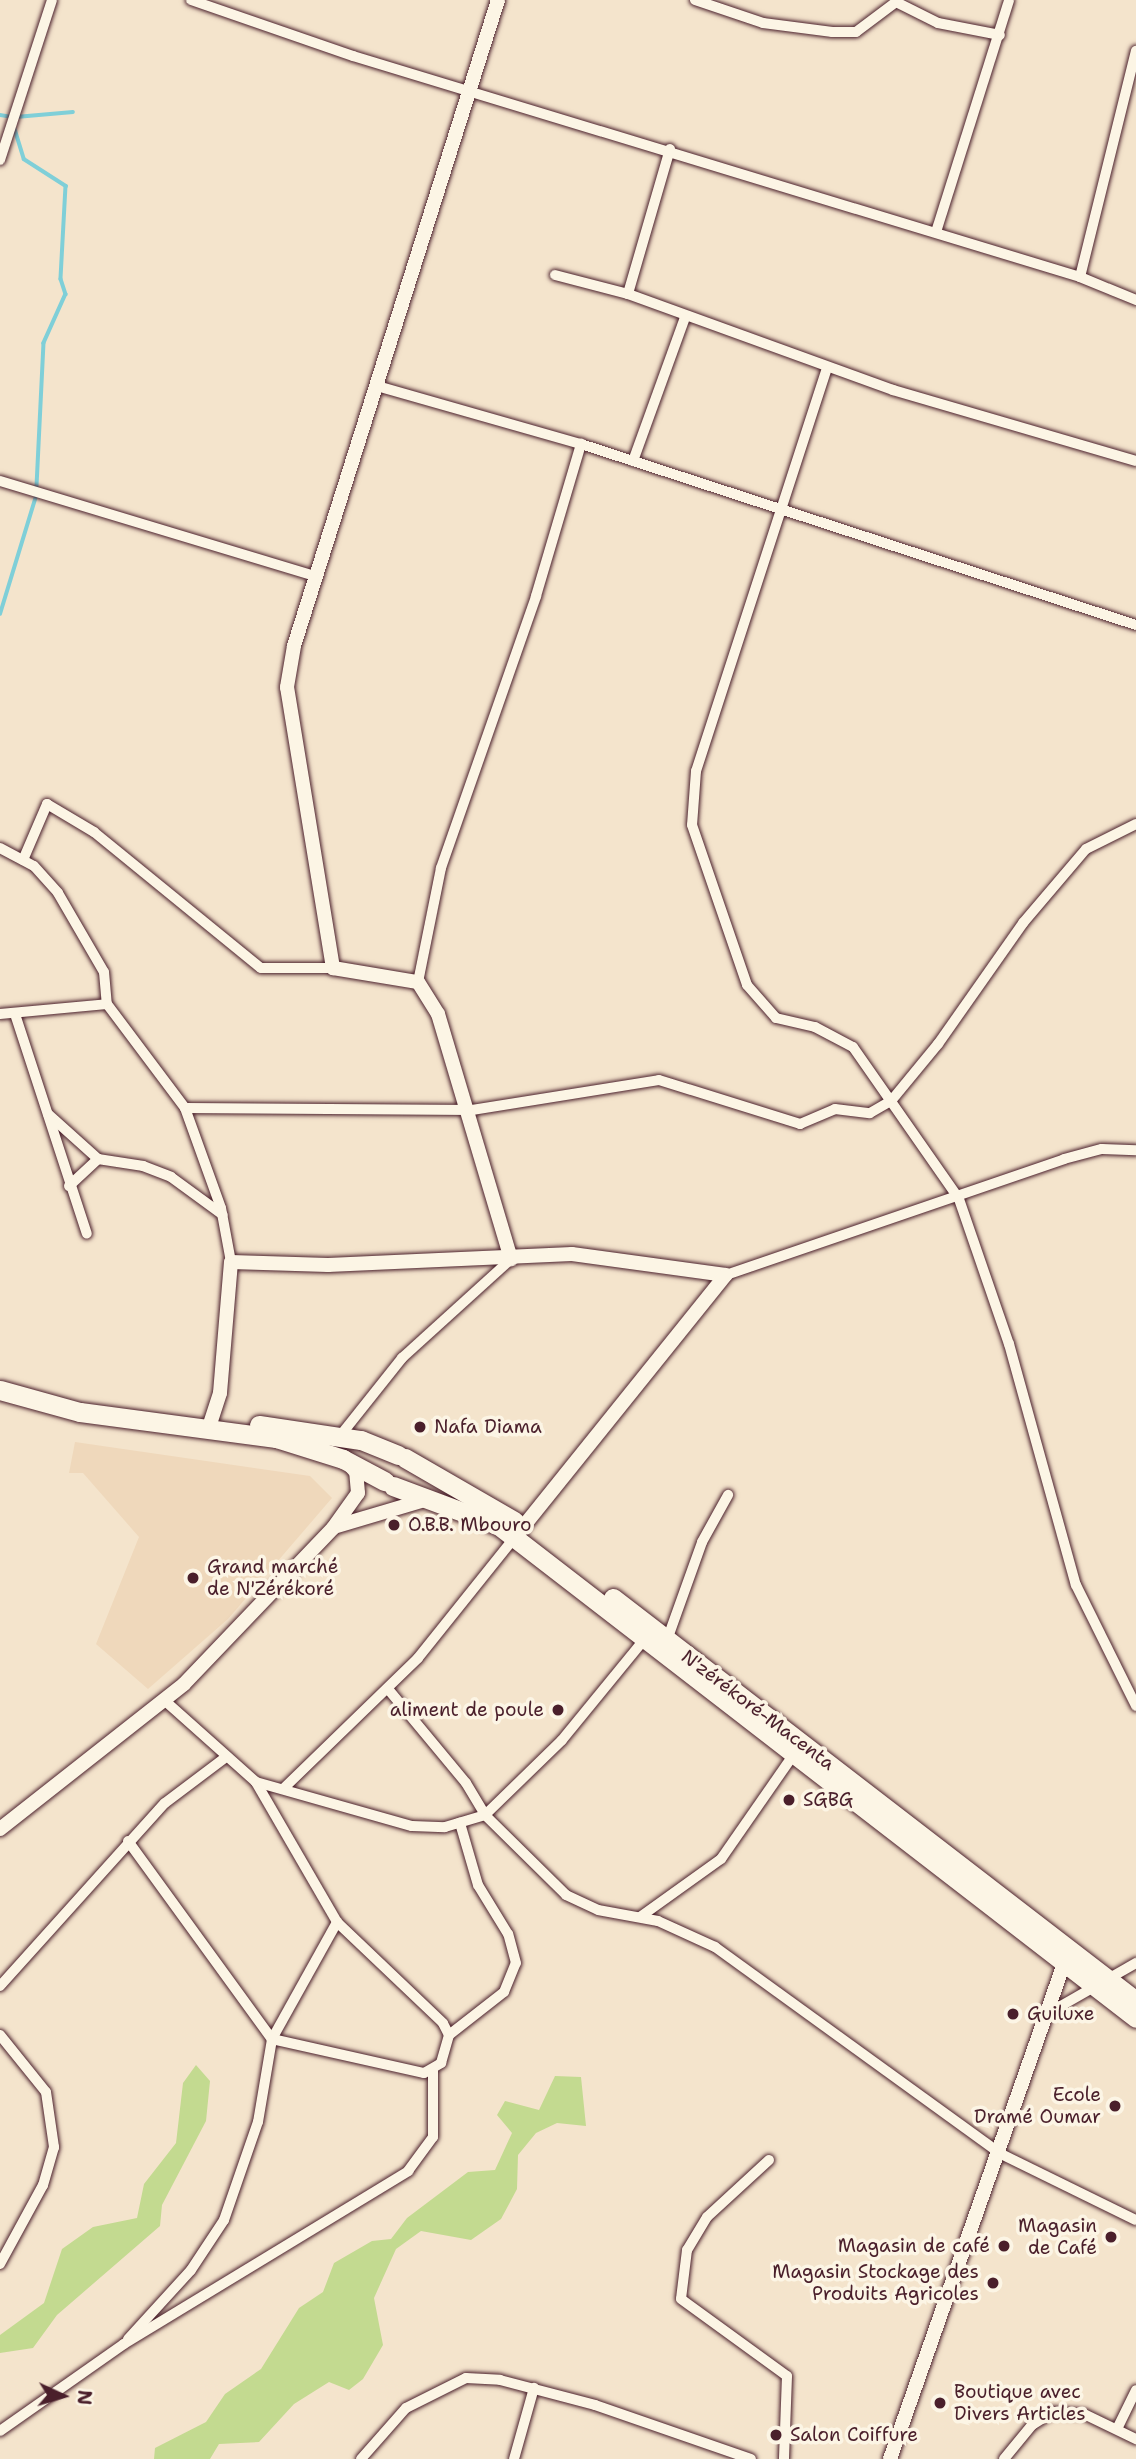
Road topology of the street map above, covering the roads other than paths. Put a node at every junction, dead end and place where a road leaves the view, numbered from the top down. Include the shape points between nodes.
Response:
1 (52, 0) edge
2 (191, 0) edge
3 (498, 0) edge
4 (695, 0) edge
5 (1009, 0) edge
6 (1000, 35) junction
7 (1136, 51) edge
8 (470, 86) junction
9 (670, 149) junction
10 (0, 160) edge
11 (936, 232) junction
12 (555, 275) dead end
13 (1080, 277) junction
14 (628, 294) junction
15 (1136, 300) edge
16 (685, 317) junction
17 (827, 368) junction
18 (377, 386) junction
19 (581, 444) junction
20 (633, 461) junction
21 (1136, 461) edge
22 (0, 481) edge
23 (781, 509) junction
24 (315, 576) junction
25 (1136, 625) edge
26 (1136, 824) edge
27 (0, 848) edge
28 (23, 860) junction
29 (333, 968) junction
30 (418, 982) junction
31 (107, 1004) junction
32 (0, 1014) edge
33 (15, 1014) junction
34 (891, 1101) junction
35 (185, 1108) junction
36 (472, 1110) junction
37 (47, 1113) junction
38 (1136, 1150) edge
39 (98, 1159) junction
40 (69, 1186) junction
41 (959, 1199) junction
42 (223, 1215) junction
43 (87, 1234) dead end
44 (511, 1259) junction
45 (231, 1262) junction
46 (726, 1275) junction
47 (0, 1390) edge
48 (209, 1427) junction
49 (341, 1436) junction
50 (402, 1457) junction
51 (343, 1459) junction
52 (389, 1484) junction
53 (728, 1494) dead end
54 (437, 1499) junction
55 (333, 1528) junction
56 (518, 1532) junction
57 (655, 1636) junction
58 (388, 1689) junction
59 (165, 1701) junction
60 (1136, 1706) edge
61 (797, 1748) junction
62 (226, 1757) junction
63 (256, 1782) junction
64 (283, 1789) junction
65 (485, 1815) junction
66 (460, 1823) junction
67 (0, 1829) edge
68 (128, 1841) junction
69 (640, 1917) junction
70 (337, 1922) junction
71 (1067, 1954) junction
72 (1136, 1963) edge
73 (1103, 1983) junction
74 (0, 1986) edge
75 (1136, 2001) edge
76 (1052, 2011) junction
77 (1136, 2018) edge
78 (0, 2035) edge
79 (449, 2035) junction
80 (272, 2039) junction
81 (433, 2070) junction
82 (1001, 2154) junction
83 (769, 2160) dead end
84 (1136, 2220) edge
85 (0, 2264) edge
86 (124, 2344) junction
87 (534, 2388) junction
88 (1136, 2390) edge
89 (1118, 2429) junction
90 (0, 2431) edge
91 (1136, 2439) edge
92 (361, 2459) edge
93 (514, 2459) edge
94 (751, 2459) edge
95 (785, 2459) edge
96 (890, 2459) edge
97 (1004, 2459) edge

1 - 10 street
2 - 8 street via 354,56
3 - 8 street
4 - 6 street via 763,23 832,32 856,32 896,2 938,23
5 - 6 street
6 - 11 street
7 - 13 street
8 - 9 street
8 - 18 street
9 - 11 street
9 - 14 street
11 - 13 street
12 - 14 street
13 - 15 street via 1106,293
14 - 16 street
16 - 17 street
16 - 20 street
17 - 21 street
17 - 23 street
18 - 19 street
18 - 24 street
19 - 20 street
19 - 30 street via 536,596 441,867
20 - 23 street
22 - 24 street
23 - 25 street
23 - 34 street via 696,771 692,825 747,985 776,1017 815,1027 853,1047
24 - 29 street via 288,687
26 - 34 street via 1086,849
27 - 28 street
28 - 29 street via 47,804 94,832 261,968
28 - 31 street via 58,893 104,972
29 - 30 street
30 - 36 street via 438,1013
31 - 33 street
31 - 35 street
32 - 33 street
33 - 37 street
34 - 36 street via 870,1113 835,1110 800,1124 659,1080
34 - 41 street
35 - 36 street
35 - 42 street
36 - 44 street
37 - 39 street
37 - 40 street
38 - 41 street via 1102,1149 1064,1159
39 - 40 street
39 - 42 street via 171,1177
40 - 43 street
41 - 46 street
41 - 60 street via 1009,1344 1076,1585
42 - 45 street
44 - 45 street
44 - 46 street via 572,1254
44 - 49 street via 402,1358
45 - 48 street via 220,1393
46 - 56 street
47 - 48 highway via 80,1412
48 - 49 highway via 283,1427
48 - 51 highway
49 - 50 highway
50 - 52 highway via 411,1476
50 - 56 highway
51 - 52 highway
51 - 55 street via 356,1472 358,1493
52 - 54 highway
53 - 57 street
54 - 55 street via 389,1506
54 - 56 highway
55 - 59 street
56 - 57 highway
56 - 58 street via 461,1610
57 - 61 highway
57 - 65 street via 562,1740
58 - 64 street
58 - 65 street via 466,1783
59 - 62 street
59 - 67 street
61 - 69 street via 721,1859
61 - 71 highway
62 - 63 street
62 - 68 street via 165,1803
63 - 64 street
63 - 70 street
64 - 66 street via 411,1826
65 - 66 street
65 - 69 street via 566,1895 598,1910
66 - 79 street via 478,1885 509,1934 516,1964 504,1992
68 - 74 street
68 - 80 street
69 - 82 street via 715,1947
70 - 79 street
70 - 80 street
71 - 73 highway
71 - 76 street
72 - 73 street
73 - 75 highway
73 - 76 street
73 - 77 highway
76 - 82 street
78 - 85 street via 46,2092 54,2147 43,2185
79 - 81 street
80 - 81 street
80 - 86 street via 258,2122 224,2220 191,2270
81 - 86 street via 436,2120 418,2162
82 - 84 street
82 - 96 street
83 - 95 street via 708,2217 687,2250 681,2299 788,2376
86 - 90 street
87 - 92 street via 466,2378 435,2390 407,2409
87 - 93 street
87 - 94 street
88 - 89 street
89 - 91 street
89 - 97 street via 1076,2412 1053,2412 1032,2425

